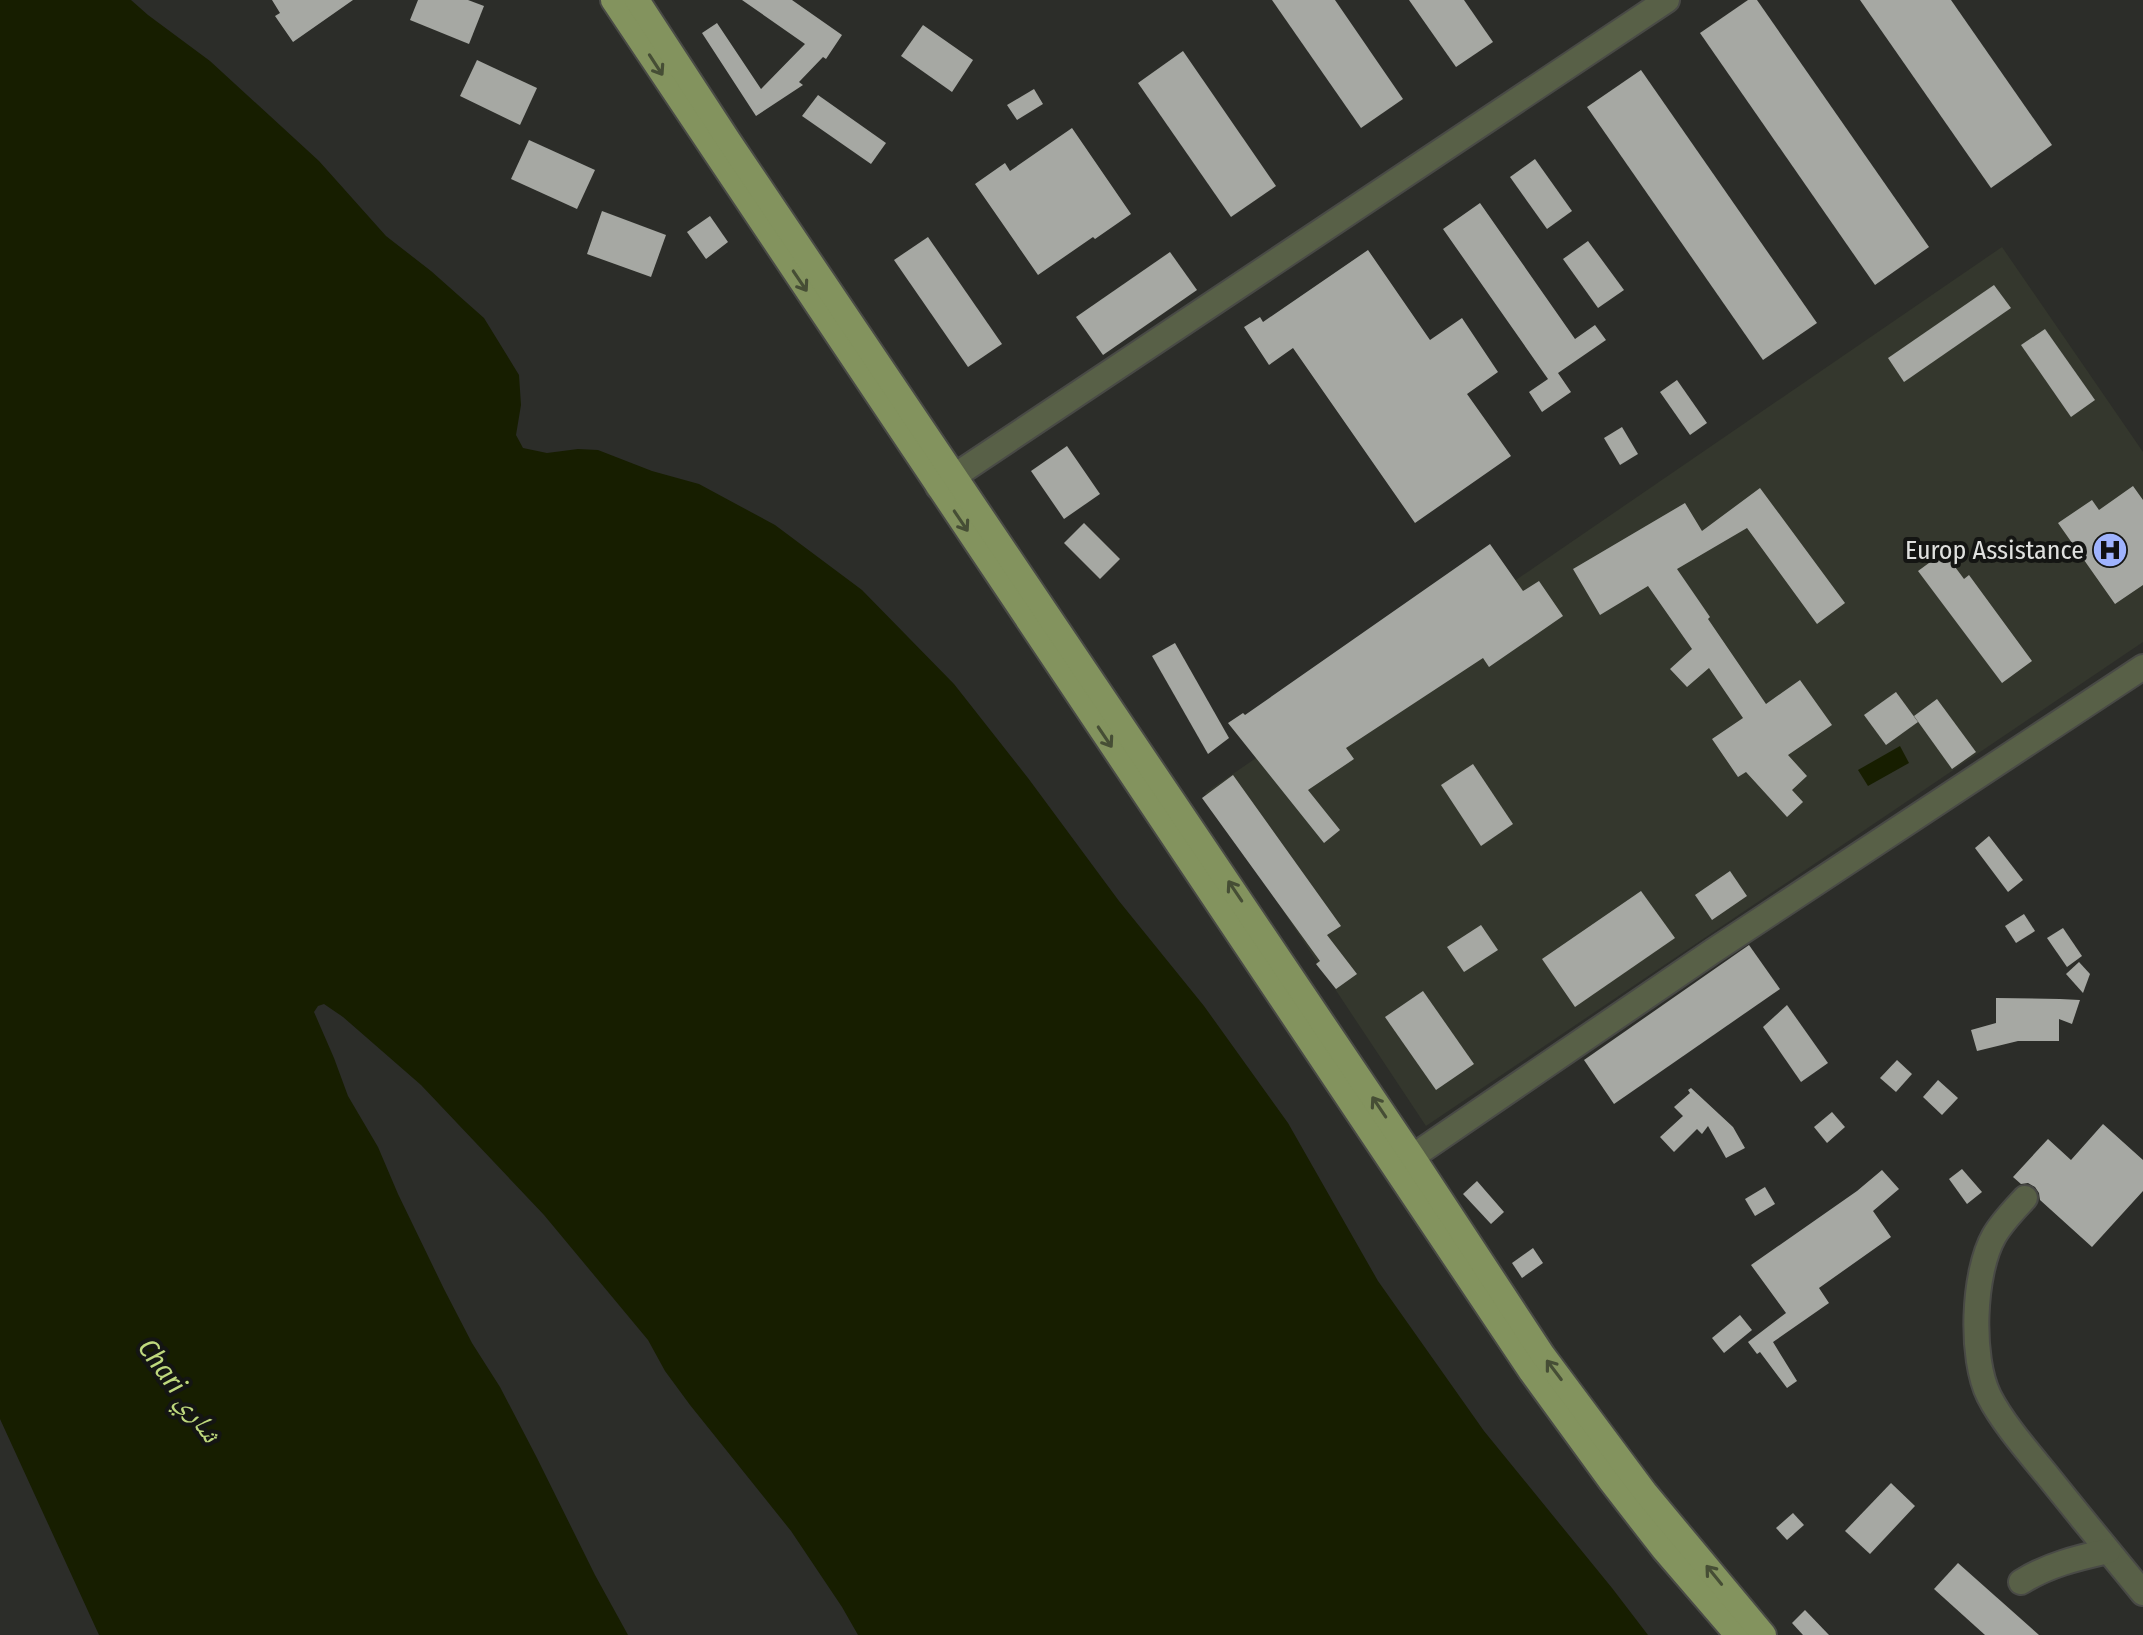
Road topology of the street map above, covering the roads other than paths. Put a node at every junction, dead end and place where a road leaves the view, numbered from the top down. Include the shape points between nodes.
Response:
1 (613, 0) edge
2 (637, 0) edge
3 (1667, 0) edge
4 (947, 481) junction
5 (2143, 667) edge
6 (1403, 1163) junction
7 (2025, 1198) dead end
8 (2108, 1551) junction
9 (2021, 1582) dead end
10 (2143, 1593) edge
11 (1737, 1635) edge
12 (1764, 1635) edge

1 -> 4 main road
2 - 4 main road
3 - 4 street
4 - 6 main road
5 - 6 street
6 - 11 main road via 1531,1372 1663,1549
12 -> 6 main road via 1645,1492
7 - 8 street via 1994,1237 1984,1262 1976,1321 1980,1363 1988,1395
8 - 9 street via 2056,1564
8 - 10 street

